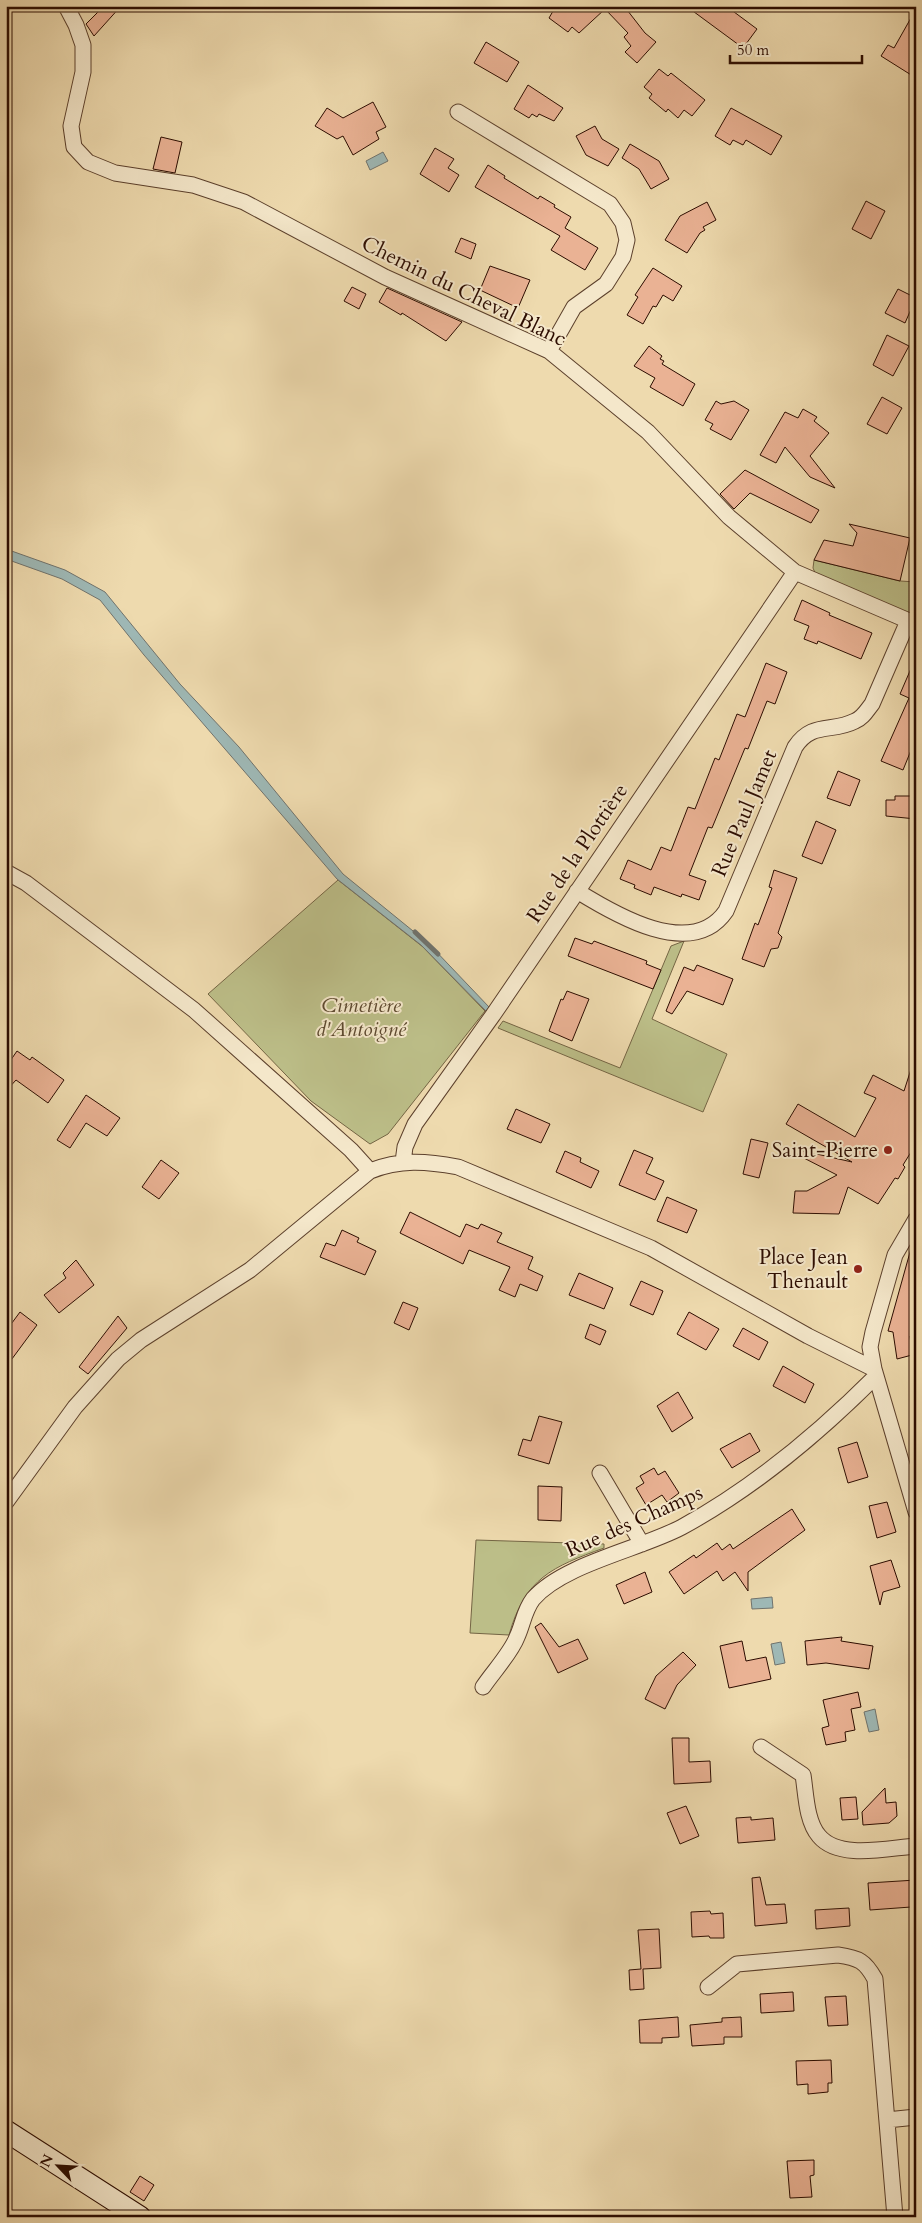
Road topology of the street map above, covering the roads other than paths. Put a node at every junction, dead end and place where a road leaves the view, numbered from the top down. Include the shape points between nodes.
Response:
1 (66, 6) edge
2 (458, 112) dead end
3 (549, 351) junction
4 (795, 572) junction
5 (912, 622) edge
6 (6, 872) edge
7 (577, 891) junction
8 (403, 1162) junction
9 (370, 1171) junction
10 (916, 1219) edge
11 (875, 1373) junction
12 (600, 1473) dead end
13 (6, 1502) edge
14 (916, 1512) edge
15 (642, 1544) junction
16 (483, 1687) dead end
17 (761, 1747) dead end
18 (916, 1846) edge
19 (708, 1986) dead end
20 (916, 2117) edge
21 (887, 2120) junction
22 (6, 2132) edge
23 (140, 2217) edge
24 (895, 2217) edge

1 - 3 street, Chemin du Cheval Blanc via 83,44 83,72 71,126 74,147 88,162 115,173 193,185 244,202 385,277
2 - 3 street via 610,204 623,223 627,240 623,257 606,284 574,307
3 - 4 street, Chemin du Cheval Blanc via 648,432 729,517
4 - 5 street, Chemin du Cheval Blanc
4 - 7 street, Rue de la Plottière
5 - 7 street, Rue Paul Jamet via 865,714 856,721 809,732 795,747 720,920 700,930 666,933 613,914
6 - 9 street via 26,883 194,1010 351,1150
7 - 8 street, Rue de la Plottière via 415,1124 404,1146
8 - 9 street via 386,1164
8 - 11 street via 458,1167 651,1248
9 - 13 street via 250,1270 141,1340 118,1359 75,1407
10 - 11 street via 895,1255 878,1314 870,1347
11 - 14 street
11 - 15 street, Rue des Champs via 811,1438 765,1475 680,1528
12 - 15 street
15 - 16 street, Rue des Champs via 566,1575 534,1599 524,1615 517,1638
17 - 18 street via 803,1775 814,1826 818,1835 832,1847 850,1851
19 - 21 street via 737,1964 838,1955 854,1957 867,1965 875,1979
20 - 21 street
21 - 24 street
22 - 23 street

